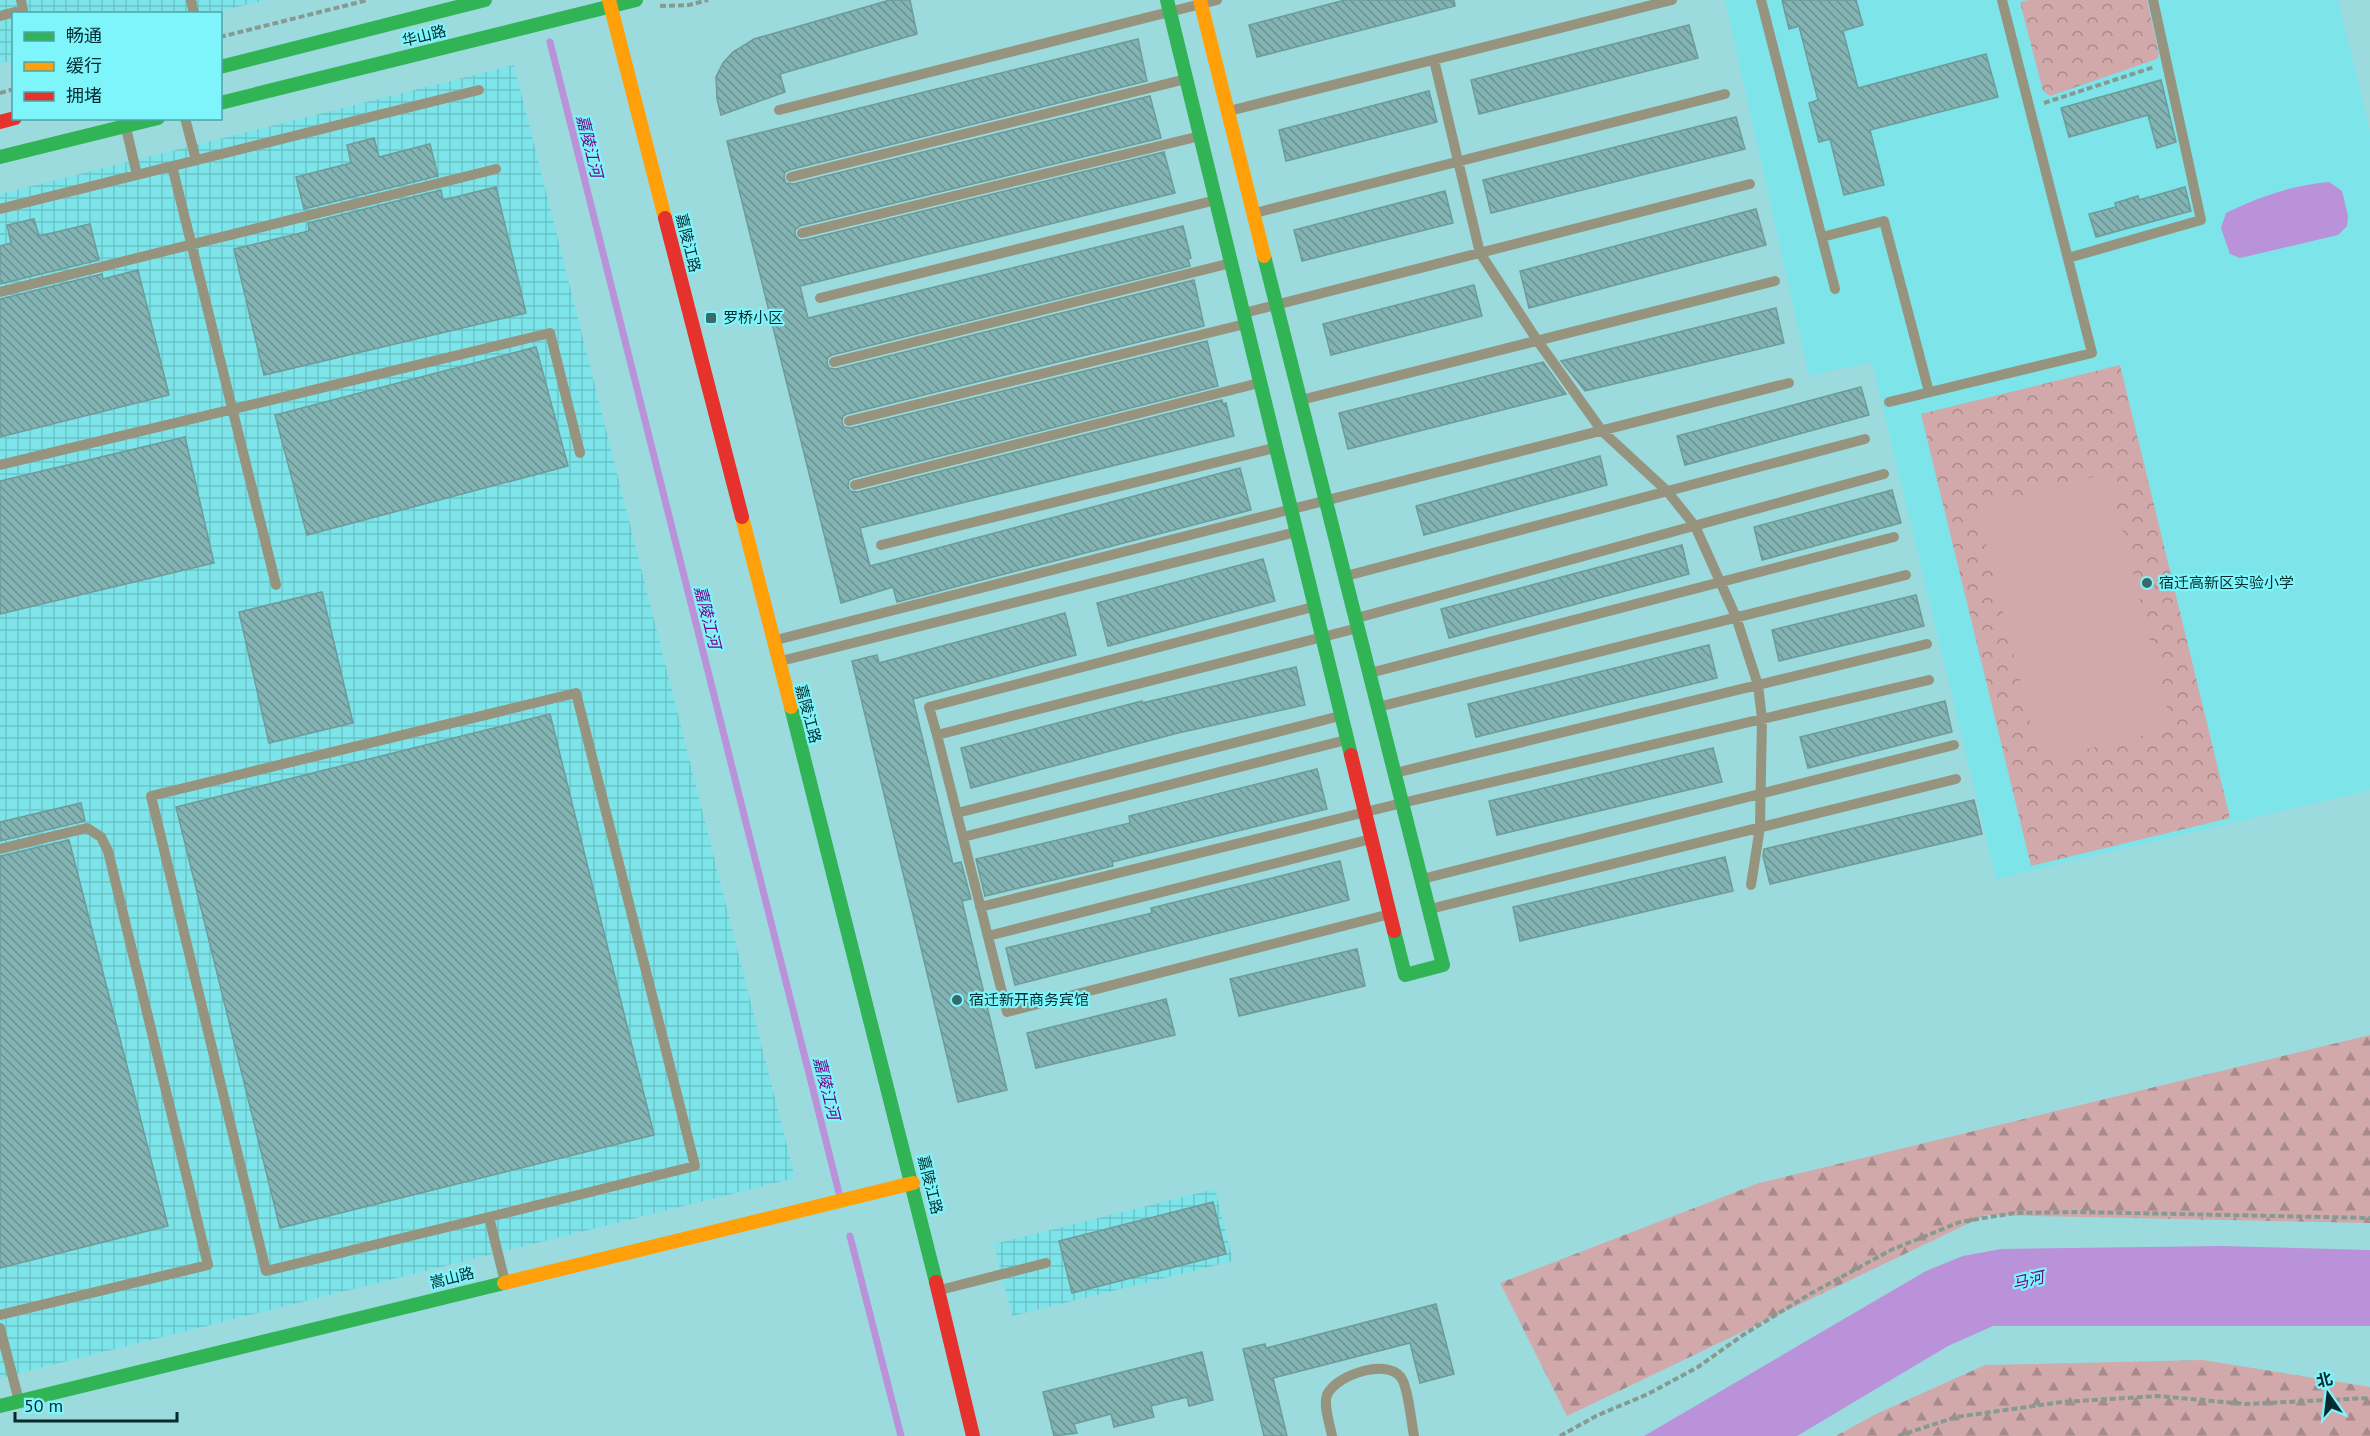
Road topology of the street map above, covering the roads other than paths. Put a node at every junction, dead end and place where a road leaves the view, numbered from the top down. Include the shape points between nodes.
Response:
1 (21, 0) edge
2 (485, 0) edge
3 (636, 0) edge
4 (1217, 0) edge
5 (1672, 0) edge
6 (1761, 0) edge
7 (2002, 0) edge
8 (2153, 0) edge
9 (1201, 2) edge
10 (610, 3) edge
11 (1169, 6) edge
12 (15, 12) edge
13 (1434, 60) junction
14 (222, 66) edge
15 (1186, 79) junction
16 (478, 90) dead end
17 (1725, 94) dead end
18 (222, 102) edge
19 (779, 110) dead end
20 (1229, 111) junction
21 (141, 120) edge
22 (186, 120) edge
23 (124, 122) edge
24 (1200, 136) junction
25 (0, 157) edge
26 (196, 160) junction
27 (1459, 161) junction
28 (172, 166) junction
29 (496, 169) dead end
30 (137, 175) junction
31 (791, 177) dead end
32 (1750, 184) dead end
33 (1216, 200) junction
34 (0, 209) edge
35 (1254, 213) junction
36 (802, 233) dead end
37 (1822, 237) junction
38 (191, 245) junction
39 (1480, 253) junction
40 (2068, 258) junction
41 (1231, 263) junction
42 (1775, 281) dead end
43 (1835, 290) dead end
44 (0, 292) edge
45 (819, 298) dead end
46 (1277, 305) junction
47 (1245, 318) junction
48 (1537, 340) junction
49 (834, 362) dead end
50 (1260, 383) junction
51 (1790, 383) dead end
52 (1929, 392) junction
53 (1301, 400) junction
54 (1889, 402) dead end
55 (233, 409) junction
56 (849, 421) dead end
57 (1602, 431) junction
58 (1865, 439) dead end
59 (1276, 447) junction
60 (580, 453) dead end
61 (0, 465) edge
62 (1884, 474) dead end
63 (855, 484) dead end
64 (1667, 491) junction
65 (1326, 501) junction
66 (1291, 510) junction
67 (1695, 525) junction
68 (1297, 532) junction
69 (1894, 537) dead end
70 (881, 545) dead end
71 (1906, 575) dead end
72 (1345, 576) junction
73 (1722, 582) junction
74 (276, 585) dead end
75 (1315, 606) junction
76 (1736, 617) junction
77 (1357, 623) junction
78 (1322, 637) junction
79 (772, 641) junction
80 (1927, 644) dead end
81 (778, 662) junction
82 (1370, 673) junction
83 (1929, 680) dead end
84 (1758, 685) junction
85 (1378, 707) junction
86 (1342, 716) junction
87 (1762, 718) junction
88 (937, 735) junction
89 (1347, 740) junction
90 (1954, 746) dead end
91 (1395, 773) junction
92 (1956, 779) dead end
93 (1760, 794) junction
94 (1402, 803) junction
95 (1365, 812) junction
96 (957, 813) junction
97 (1760, 828) junction
98 (963, 837) junction
99 (1372, 838) junction
100 (0, 849) edge
101 (1422, 879) junction
102 (1751, 885) dead end
103 (980, 907) junction
104 (1429, 909) junction
105 (1390, 914) junction
106 (988, 936) junction
107 (913, 1183) junction
108 (489, 1217) junction
109 (1046, 1263) dead end
110 (505, 1282) junction
111 (937, 1291) junction
112 (0, 1315) edge
113 (0, 1328) edge
114 (19, 1401) junction
115 (0, 1406) edge
116 (973, 1436) edge
117 (1332, 1436) edge
118 (1414, 1436) edge

1 - 12 lane via 23,10
2 - 14 street, 华山路
3 - 10 street, 华山路
4 - 9 lane
5 - 13 lane
6 - 37 lane
7 - 40 lane
8 - 40 lane via 2201,220
9 - 11 lane
9 - 20 street
10 - 18 street, 华山路
10 - 79 street, 嘉陵江路
11 - 15 street
11 - 19 lane
13 - 20 lane
13 - 27 lane
15 - 24 street
15 - 31 lane
16 - 26 lane
17 - 27 lane
20 - 35 street
21 - 23 street
22 - 26 lane
23 - 25 street
23 - 30 lane
24 - 33 street
24 - 36 lane
26 - 28 lane
27 - 35 lane
27 - 39 lane
28 - 30 lane
28 - 38 lane
29 - 38 lane
30 - 34 lane
32 - 39 lane
33 - 41 street
33 - 45 lane
35 - 46 street
37 - 43 lane
37 - 52 lane via 1884,221
38 - 44 lane
38 - 55 lane
39 - 46 lane
39 - 48 lane
40 - 52 lane via 2092,353
41 - 47 street
41 - 49 lane
42 - 48 lane
46 - 47 lane
46 - 53 street
47 - 50 street
47 - 56 lane
48 - 53 lane
48 - 57 lane
50 - 59 street
50 - 63 lane
51 - 57 lane
52 - 54 lane
53 - 65 street
55 - 60 lane via 550,333
55 - 61 lane
55 - 74 lane
57 - 64 lane
57 - 65 lane
58 - 64 lane
59 - 66 street
59 - 70 lane
62 - 67 lane
64 - 67 lane
64 - 72 lane
65 - 66 lane
65 - 72 street
66 - 68 street
66 - 79 lane
67 - 73 lane
67 - 77 lane
68 - 75 street
68 - 81 lane
69 - 73 lane
71 - 76 lane
72 - 77 street
73 - 76 lane
73 - 82 lane
75 - 78 street
75 - 88 lane via 929,707
76 - 84 lane
76 - 85 lane
77 - 78 lane
77 - 82 street
78 - 86 street
78 - 88 lane
79 - 81 street, 嘉陵江路
80 - 84 lane
81 - 107 street, 嘉陵江路
82 - 85 street
83 - 87 lane
84 - 87 lane
84 - 91 lane
85 - 91 street
86 - 89 street
86 - 96 lane
87 - 93 lane
87 - 94 lane
88 - 96 lane
89 - 95 street
89 - 98 lane
90 - 93 lane
91 - 94 street
92 - 97 lane
93 - 97 lane
93 - 101 lane
94 - 95 lane
94 - 101 street
95 - 99 street
95 - 103 lane
96 - 98 lane
97 - 102 lane
97 - 104 lane
98 - 103 lane
99 - 105 street
99 - 106 lane
100 - 112 lane via 87,828 101,837 108,851 208,1265
101 - 104 street
103 - 106 lane
104 - 105 street via 1443,965 1405,975
105 - 106 lane via 1007,1012
107 - 110 street, 嵩山路
107 - 111 street, 嘉陵江路
108 - 108 lane via 695,1166 576,693 150,796 266,1271
108 - 110 lane
109 - 111 lane
110 - 114 street, 嵩山路
111 - 116 street, 嘉陵江路
113 - 114 lane
114 - 115 street, 嵩山路
117 - 118 lane via 1325,1402 1328,1393 1353,1374 1384,1369 1403,1380

